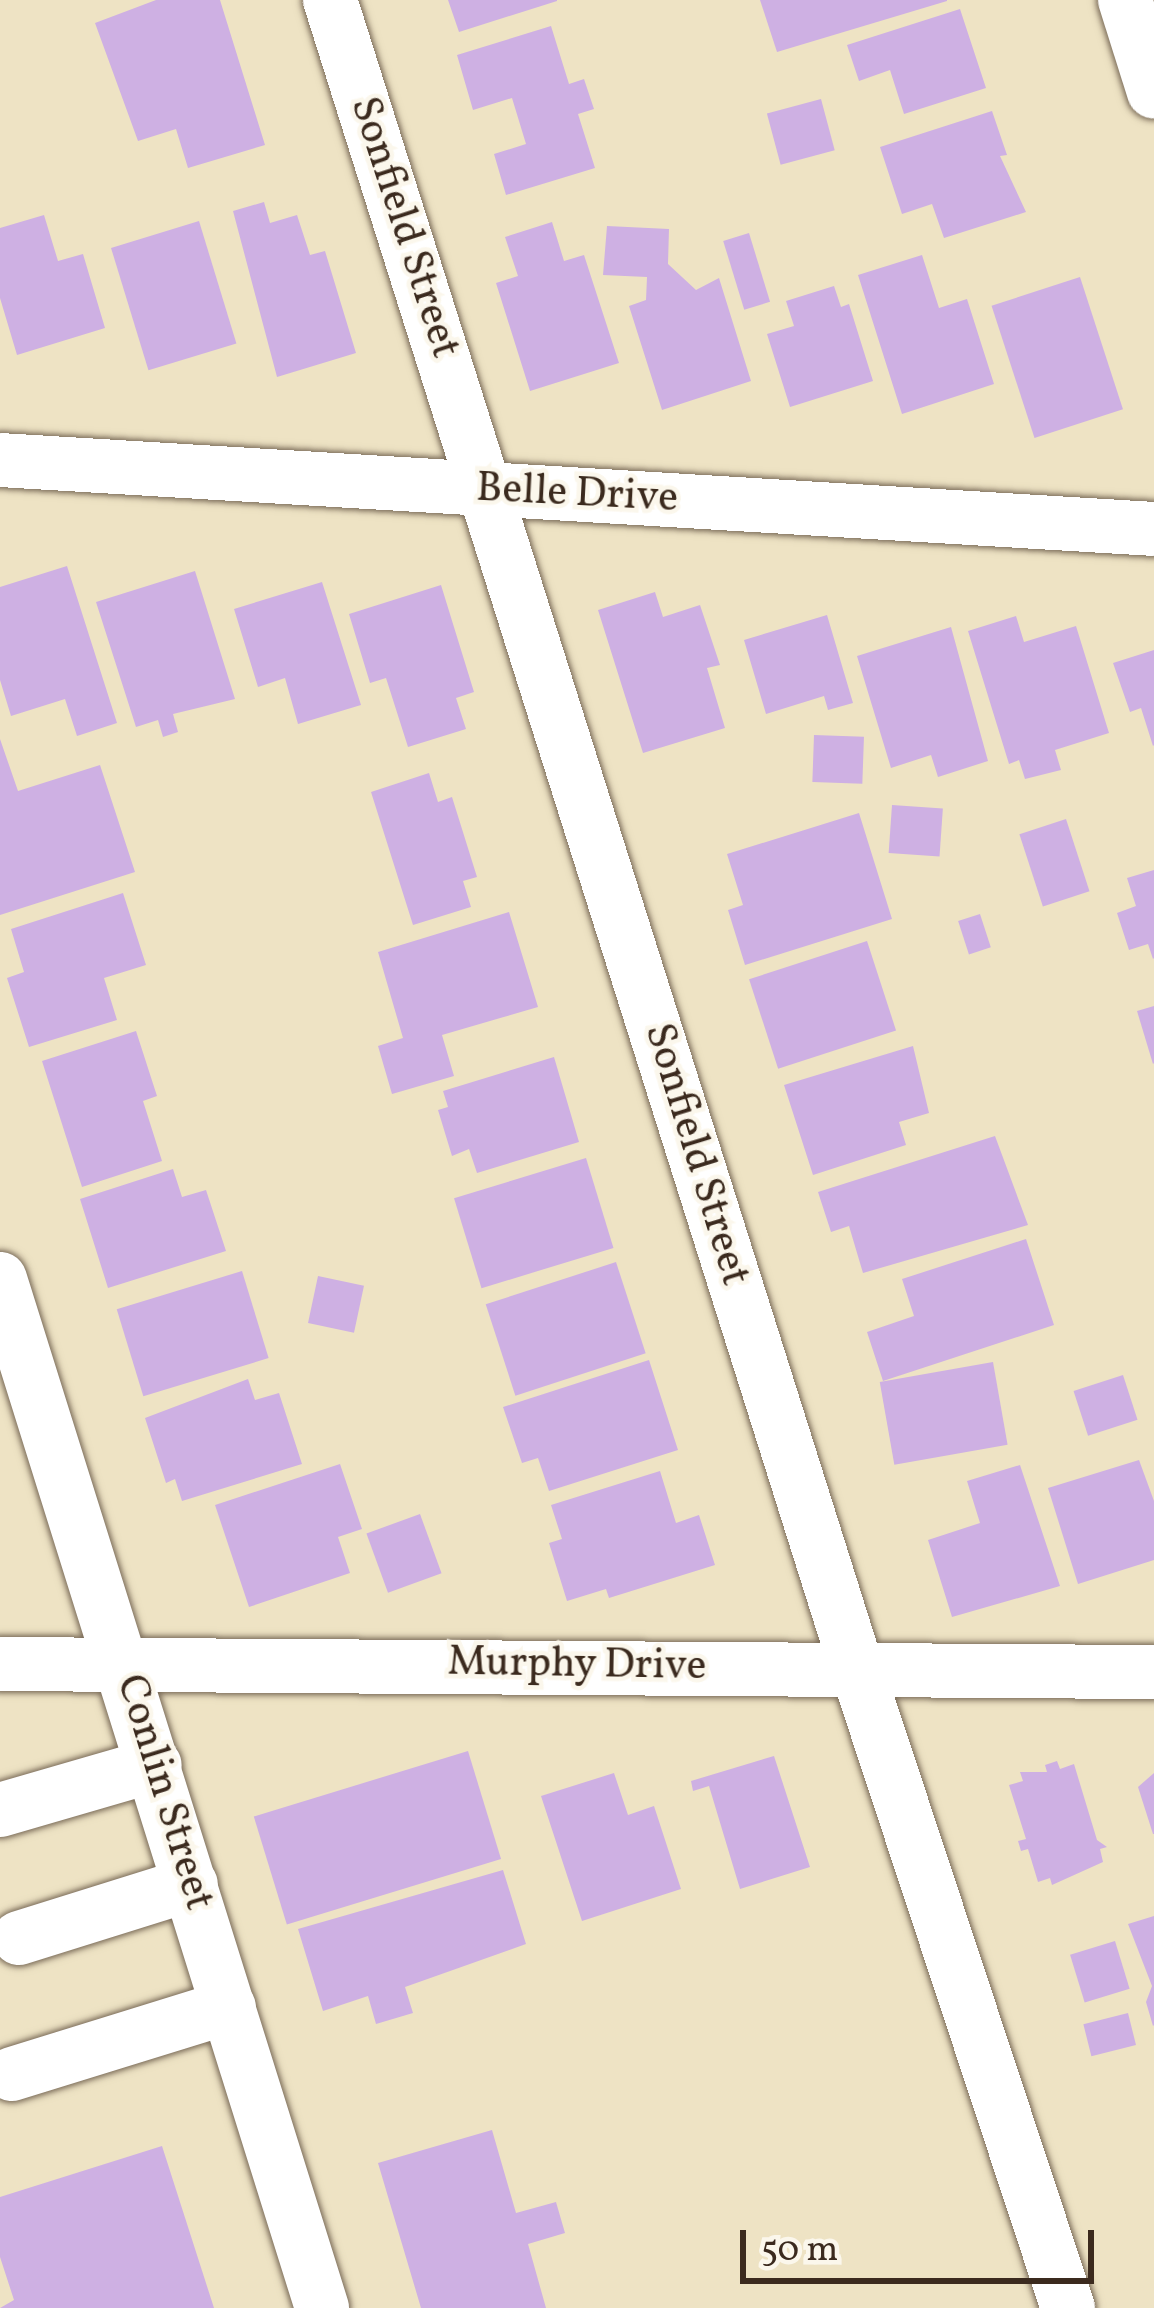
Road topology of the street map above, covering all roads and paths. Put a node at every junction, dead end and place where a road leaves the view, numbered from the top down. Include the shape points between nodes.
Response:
1 (330, 0) edge
2 (1125, 0) edge
3 (1154, 92) edge
4 (0, 460) edge
5 (485, 489) junction
6 (1154, 529) edge
7 (0, 1279) edge
8 (123, 1662) junction
9 (0, 1664) edge
10 (856, 1669) junction
11 (1154, 1672) edge
12 (155, 1765) junction
13 (0, 1810) edge
14 (191, 1884) junction
15 (19, 1938) dead end
16 (229, 2007) junction
17 (12, 2074) dead end
18 (322, 2308) edge
19 (1068, 2308) edge

1 - 5 street, Sonfield Street
2 - 3 street
4 - 5 street, Belle Drive
5 - 6 street, Belle Drive
5 - 10 street, Sonfield Street
7 - 8 street, Conlin Street
8 - 9 street, Murphy Drive
8 - 10 street, Murphy Drive
8 - 12 street, Conlin Street
10 - 11 street, Murphy Drive
10 - 19 street, Sonfield Street
12 - 13 street
12 - 14 street, Conlin Street
14 - 15 street
14 - 16 street, Conlin Street
16 - 17 street
16 - 18 street, Conlin Street

